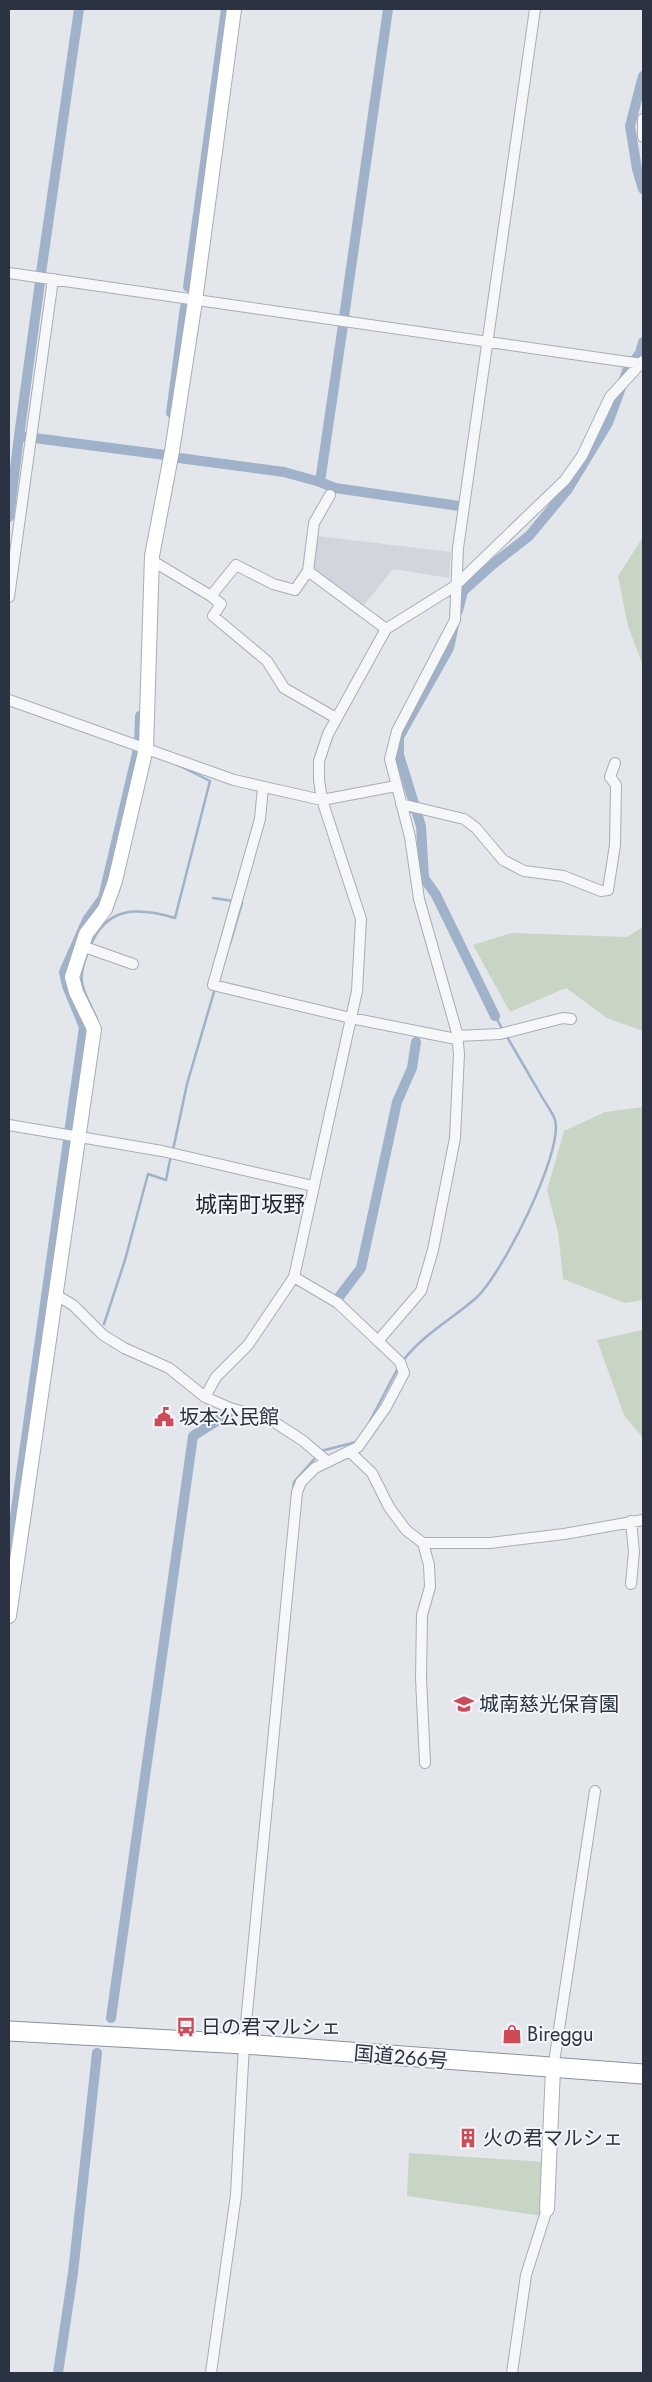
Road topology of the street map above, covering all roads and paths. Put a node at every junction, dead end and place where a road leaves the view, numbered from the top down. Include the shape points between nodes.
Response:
1 (234, 9) edge
2 (535, 9) edge
3 (643, 119) edge
4 (643, 137) edge
5 (9, 272) edge
6 (53, 278) junction
7 (195, 301) junction
8 (487, 342) junction
9 (643, 363) edge
10 (330, 495) dead end
11 (151, 560) junction
12 (308, 571) junction
13 (455, 586) junction
14 (211, 596) junction
15 (9, 597) edge
16 (386, 629) junction
17 (9, 700) edge
18 (336, 718) junction
19 (146, 748) junction
20 (615, 763) dead end
21 (396, 786) junction
22 (262, 787) junction
23 (322, 800) junction
24 (401, 804) junction
25 (82, 946) junction
26 (133, 964) dead end
27 (352, 1018) junction
28 (571, 1019) dead end
29 (456, 1038) junction
30 (9, 1125) edge
31 (77, 1136) junction
32 (314, 1186) junction
33 (294, 1277) junction
34 (56, 1295) junction
35 (378, 1341) junction
36 (205, 1396) junction
37 (349, 1451) junction
38 (328, 1462) junction
39 (643, 1520) edge
40 (631, 1522) junction
41 (423, 1543) junction
42 (12, 1574) edge
43 (631, 1584) dead end
44 (9, 1616) edge
45 (425, 1763) dead end
46 (595, 1791) dead end
47 (9, 2031) edge
48 (244, 2044) junction
49 (553, 2069) junction
50 (643, 2074) edge
51 (547, 2209) joint
52 (211, 2373) edge
53 (512, 2373) edge

1 - 7 street
2 - 8 street
3 - 4 street
5 - 6 street
6 - 7 street
6 - 15 street
7 - 8 street
7 - 11 street
8 - 9 street
8 - 13 street
9 - 13 street via 610,396 582,456 565,480
10 - 12 street via 314,523
11 - 14 street
11 - 19 street
12 - 14 street via 295,590 273,584 236,565
12 - 16 street
13 - 16 street
13 - 21 street via 455,620 397,732 390,759
14 - 18 street via 221,604 213,616 267,661 284,688
16 - 18 street
17 - 19 street
18 - 23 street via 320,761
19 - 22 street
19 - 25 street via 115,881 105,909 86,934
20 - 24 street via 610,777 616,785 614,854 608,890 602,891 563,876 524,871 503,860 464,819
21 - 23 street
21 - 24 street
22 - 23 street
22 - 27 street via 260,820 213,985
23 - 27 street via 361,919 357,991
24 - 29 street via 410,836 420,899
25 - 26 street
25 - 31 street via 72,977 94,1029
27 - 29 street
27 - 32 street
28 - 29 street via 563,1018 500,1034
29 - 35 street via 459,1054 456,1138 433,1250 421,1291
30 - 31 street
31 - 32 street via 162,1151
31 - 34 street
32 - 33 street
33 - 35 street via 338,1303
33 - 36 street via 248,1346 216,1377
34 - 36 street via 73,1305 103,1335 169,1368
34 - 42 street
35 - 37 street via 400,1362 404,1373 382,1414 358,1447
36 - 38 street via 230,1408 271,1420
37 - 38 street
37 - 41 street via 372,1473 389,1507 406,1530
38 - 48 street via 315,1468 297,1492
39 - 40 street
40 - 41 street via 490,1543
40 - 43 street via 634,1552
41 - 45 street via 429,1565 430,1588 422,1616
42 - 44 street
46 - 49 street
47 - 48 highway, 国道266号
48 - 49 highway, 国道266号
48 - 52 street via 236,2194
49 - 50 highway, 国道266号
49 - 51 street
51 - 53 street via 526,2275

